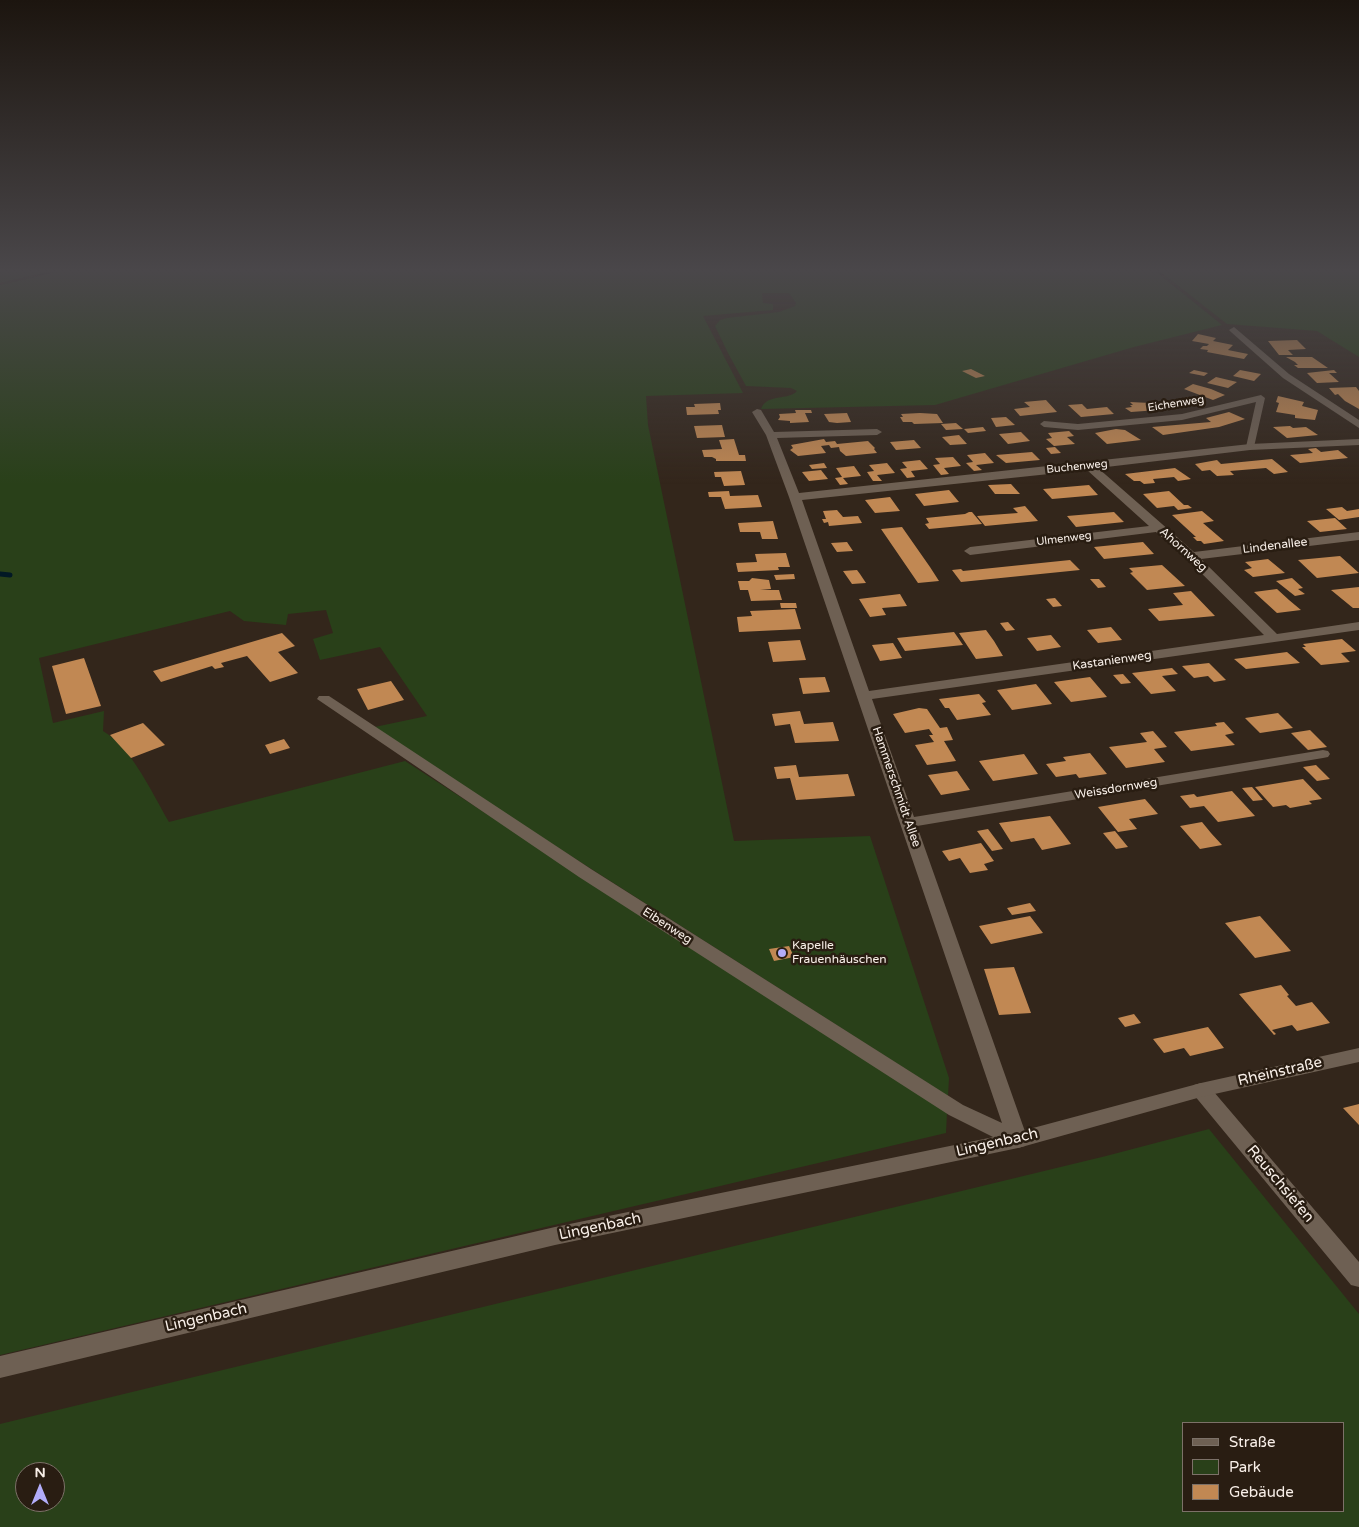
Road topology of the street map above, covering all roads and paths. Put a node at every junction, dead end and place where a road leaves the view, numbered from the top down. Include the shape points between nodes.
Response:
1 (1247, 341) edge
2 (757, 412) dead end
3 (1044, 424) dead end
4 (1359, 425) edge
5 (877, 432) dead end
6 (771, 435) junction
7 (1359, 442) edge
8 (1250, 446) junction
9 (1088, 466) junction
10 (795, 497) junction
11 (1158, 528) junction
12 (1359, 536) edge
13 (970, 550) dead end
14 (1191, 556) junction
15 (1359, 626) edge
16 (1274, 638) junction
17 (865, 696) junction
18 (324, 699) dead end
19 (1323, 754) dead end
20 (908, 823) junction
21 (1359, 1055) edge
22 (1201, 1090) junction
23 (1018, 1140) junction
24 (1359, 1278) edge
25 (0, 1367) edge

1 - 4 street via 1286,376
2 - 6 street, Hammerschmidt Allee
3 - 8 lane, Eichenweg via 1078,427 1182,417 1261,398
5 - 6 street
6 - 10 street, Hammerschmidt Allee
7 - 8 street, Buchenweg
8 - 9 street, Buchenweg
9 - 10 street, Buchenweg
9 - 11 street, Ahornweg
10 - 17 street, Hammerschmidt Allee
11 - 13 street, Ulmenweg
11 - 14 street, Ahornweg
12 - 14 street, Lindenallee
14 - 16 street, Ahornweg
15 - 16 street, Kastanienweg
16 - 17 street, Kastanienweg
17 - 20 street, Hammerschmidt Allee
18 - 23 street, Eibenweg via 585,873 956,1110
19 - 20 street, Weissdornweg
20 - 23 street, Hammerschmidt Allee
21 - 22 street, Rheinstraße
22 - 23 street, Lingenbach
22 - 24 street, Reuschsiefen
23 - 25 street, Lingenbach via 555,1236

